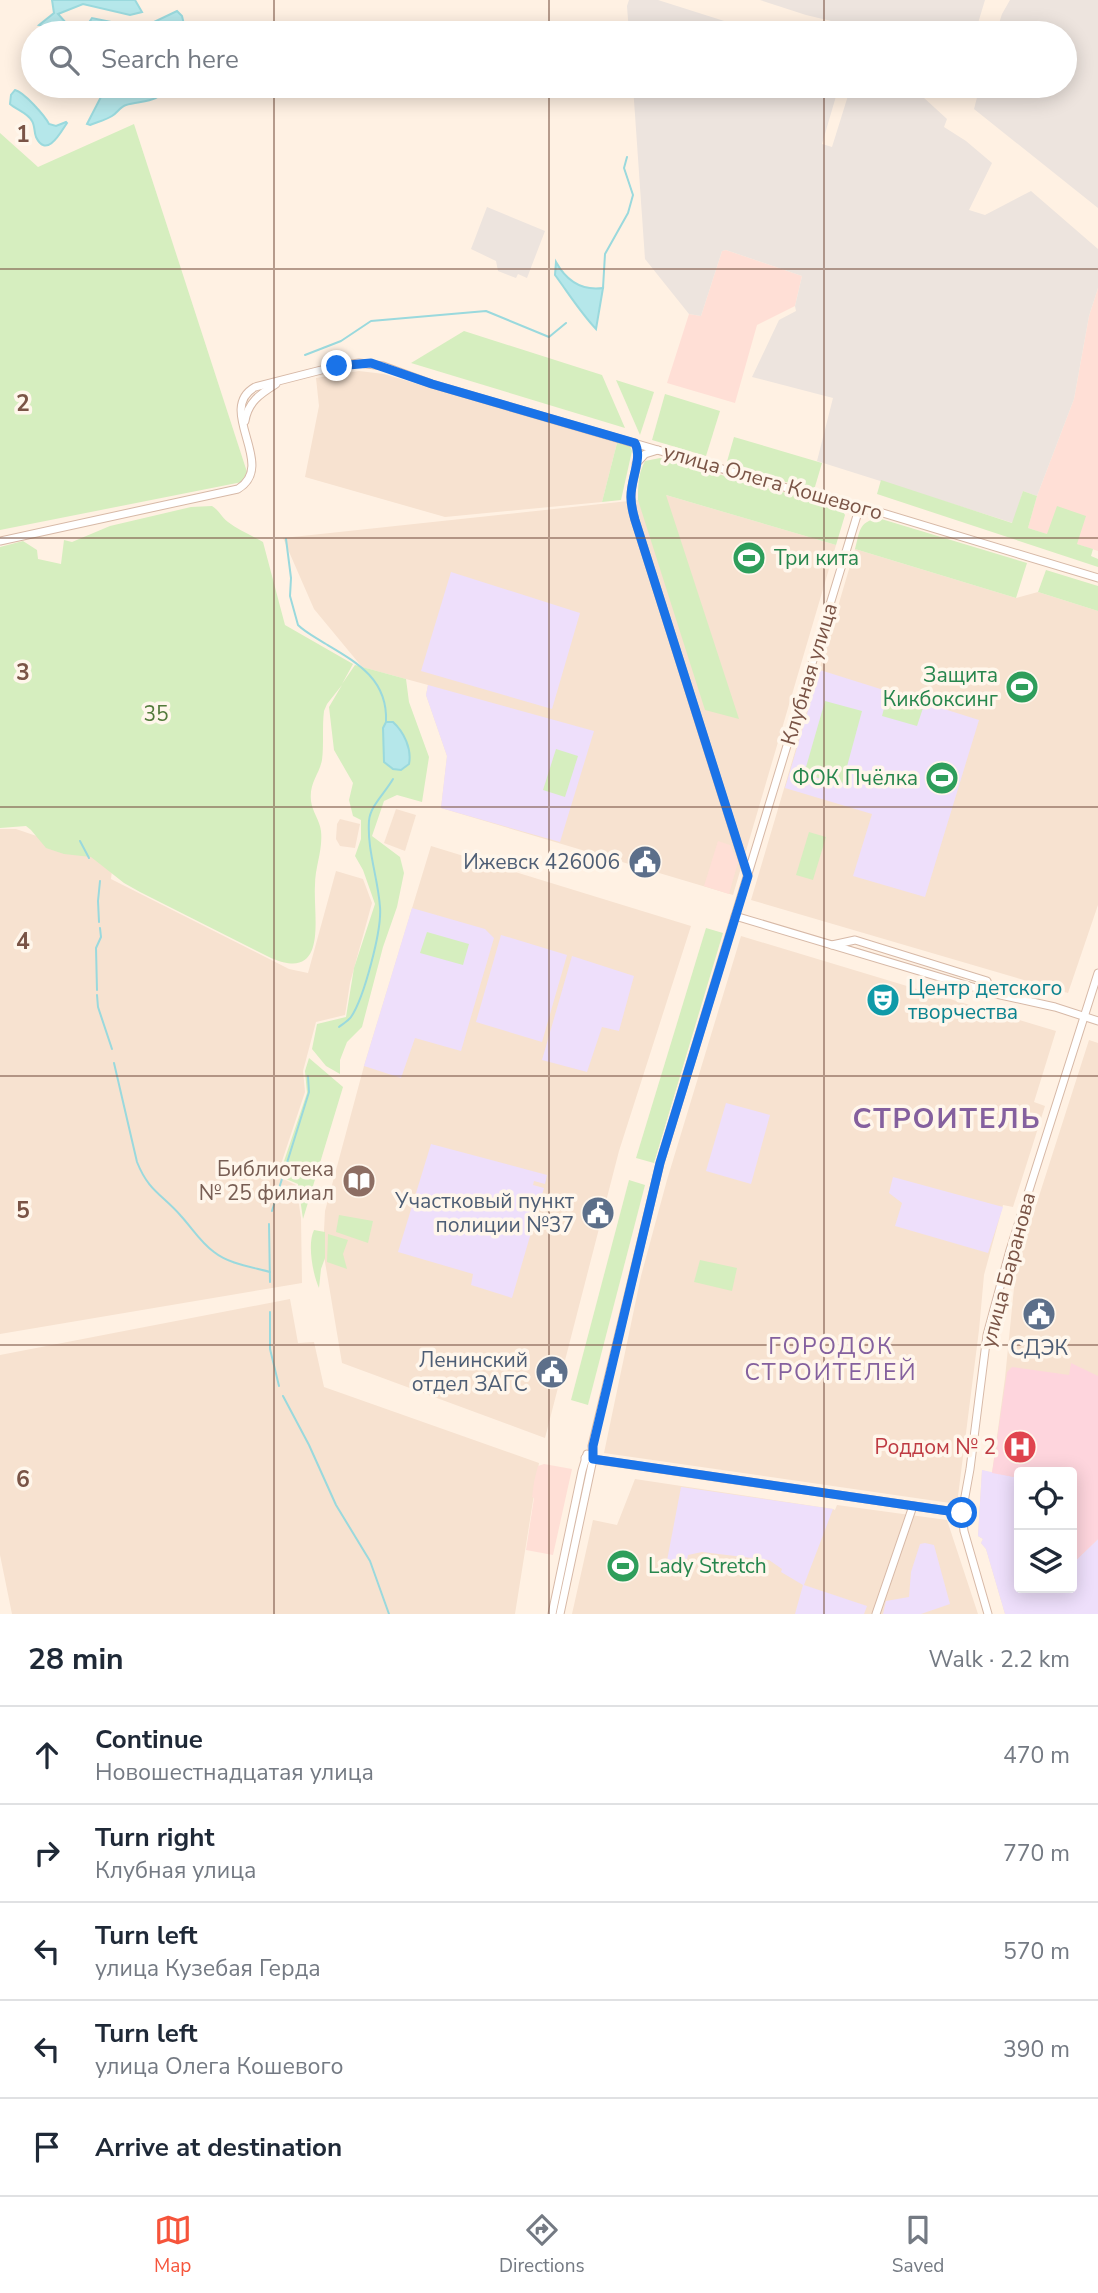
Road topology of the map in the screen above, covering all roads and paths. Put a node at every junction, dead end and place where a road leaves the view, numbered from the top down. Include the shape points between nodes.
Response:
1 (635, 443) junction
2 (658, 450) junction
3 (636, 464) junction
4 (859, 509) junction
5 (0, 541) edge
6 (1098, 578) edge
7 (748, 876) junction
8 (735, 916) junction
9 (1098, 973) edge
10 (1083, 1016) junction
11 (1098, 1021) edge
12 (589, 1459) junction
13 (913, 1506) junction
14 (962, 1513) junction
15 (552, 1614) edge
16 (560, 1614) edge
17 (876, 1614) edge
18 (988, 1614) edge

1 - 2 main road, улица Олега Кошевого
1 - 3 main road
1 - 5 main road, улица Олега Кошевого via 371,363 337,366 255,387 243,396 240,412 252,471 238,489
2 - 3 main road via 645,454
2 - 4 main road, улица Олега Кошевого
3 - 7 main road via 631,498 635,520
4 - 6 main road, улица Олега Кошевого
4 - 7 main road, Клубная улица
7 - 8 main road, Клубная улица
8 - 10 main road via 831,945 855,940 987,981 992,993
8 - 12 main road, Клубная улица via 660,1163
9 - 10 main road, улица Баранова
10 - 11 main road
10 - 14 main road, улица Баранова via 996,1297
12 - 13 main road
12 - 15 main road, Клубная улица
12 - 16 main road, Клубная улица
13 - 14 main road
13 - 17 main road
14 - 18 main road, улица Баранова

